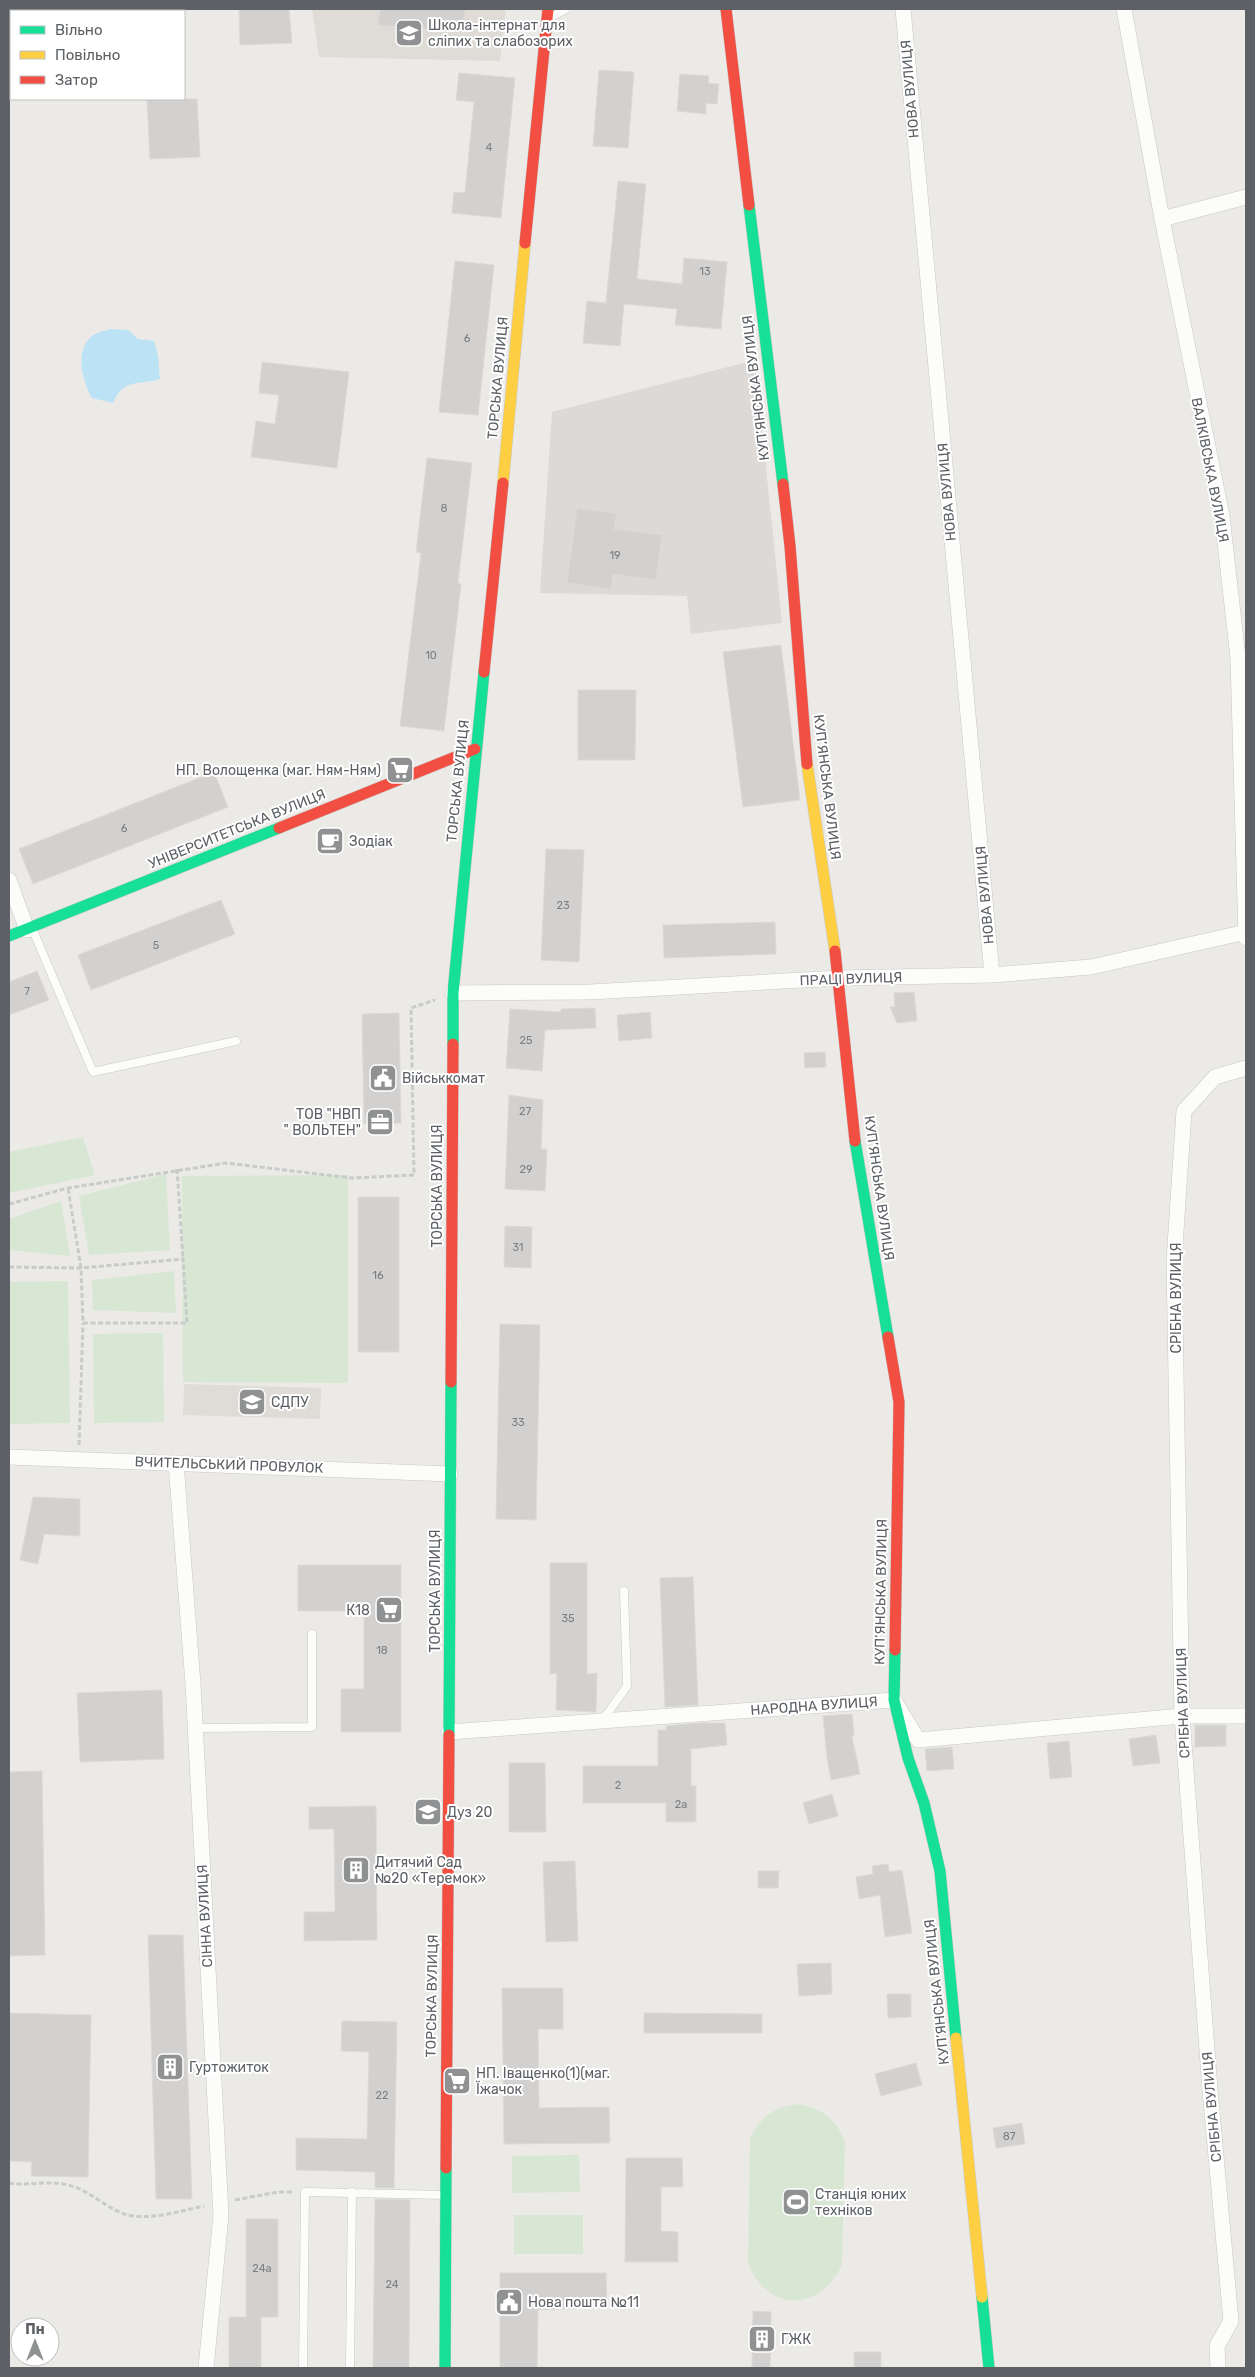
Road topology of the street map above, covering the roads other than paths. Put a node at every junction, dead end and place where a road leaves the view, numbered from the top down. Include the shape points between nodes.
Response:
1 (566, 9) edge
2 (726, 9) edge
3 (903, 9) edge
4 (1124, 9) edge
5 (547, 14) edge
6 (1246, 197) edge
7 (1162, 219) junction
8 (475, 749) junction
9 (9, 880) edge
10 (29, 929) junction
11 (1246, 934) edge
12 (9, 936) edge
13 (992, 975) junction
14 (839, 978) junction
15 (453, 993) junction
16 (236, 1041) dead end
17 (1246, 1068) edge
18 (9, 1457) edge
19 (176, 1463) junction
20 (450, 1474) junction
21 (624, 1591) dead end
22 (312, 1634) dead end
23 (894, 1700) junction
24 (1182, 1716) junction
25 (1246, 1716) edge
26 (602, 1721) junction
27 (196, 1728) junction
28 (449, 1732) junction
29 (352, 2192) junction
30 (445, 2195) junction
31 (206, 2368) edge
32 (303, 2368) edge
33 (350, 2368) edge
34 (445, 2368) edge
35 (989, 2368) edge
36 (1218, 2368) edge

1 - 5 lane
2 - 14 street, КУП’ЯНСЬКА ВУЛИЦЯ via 790,546 807,764
3 - 13 street, НОВА ВУЛИЦЯ
4 - 7 street, ВАЛКІВСЬКА ВУЛИЦЯ
5 - 8 street, ТОРСЬКА ВУЛИЦЯ via 494,590
6 - 7 street
7 - 11 street, ВАЛКІВСЬКА ВУЛИЦЯ via 1223,525 1238,658
8 - 10 street, УНІВЕРСИТЕТСЬКА ВУЛИЦЯ
8 - 15 street, ТОРСЬКА ВУЛИЦЯ
9 - 10 street
10 - 12 street, УНІВЕРСИТЕТСЬКА ВУЛИЦЯ
10 - 16 lane via 93,1072
11 - 13 street, ПРАЦІ ВУЛИЦЯ via 1091,967
13 - 14 street, ПРАЦІ ВУЛИЦЯ
14 - 15 street, ПРАЦІ ВУЛИЦЯ via 590,992
14 - 23 street, КУП’ЯНСЬКА ВУЛИЦЯ via 858,1168 899,1402
15 - 20 street, ТОРСЬКА ВУЛИЦЯ
17 - 24 street, СРІБНА ВУЛИЦЯ via 1214,1077 1184,1111 1174,1261
18 - 19 street, ВЧИТЕЛЬСЬКИЙ ПРОВУЛОК
19 - 20 street, ВЧИТЕЛЬСЬКИЙ ПРОВУЛОК
19 - 27 street, СІННА ВУЛИЦЯ
20 - 28 street, ТОРСЬКА ВУЛИЦЯ
21 - 26 lane via 627,1686
22 - 27 lane via 312,1727
23 - 24 street, НАРОДНА ВУЛИЦЯ via 918,1740
23 - 26 street, НАРОДНА ВУЛИЦЯ
23 - 35 street, КУП’ЯНСЬКА ВУЛИЦЯ via 940,1871
24 - 25 street, НАРОДНА ВУЛИЦЯ
24 - 36 street, СРІБНА ВУЛИЦЯ via 1231,2321 1217,2346
26 - 28 street, НАРОДНА ВУЛИЦЯ
27 - 31 street, СІННА ВУЛИЦЯ via 221,2215
28 - 30 street, ТОРСЬКА ВУЛИЦЯ
29 - 30 lane
29 - 32 lane via 305,2192
29 - 33 lane
30 - 34 street, ТОРСЬКА ВУЛИЦЯ

